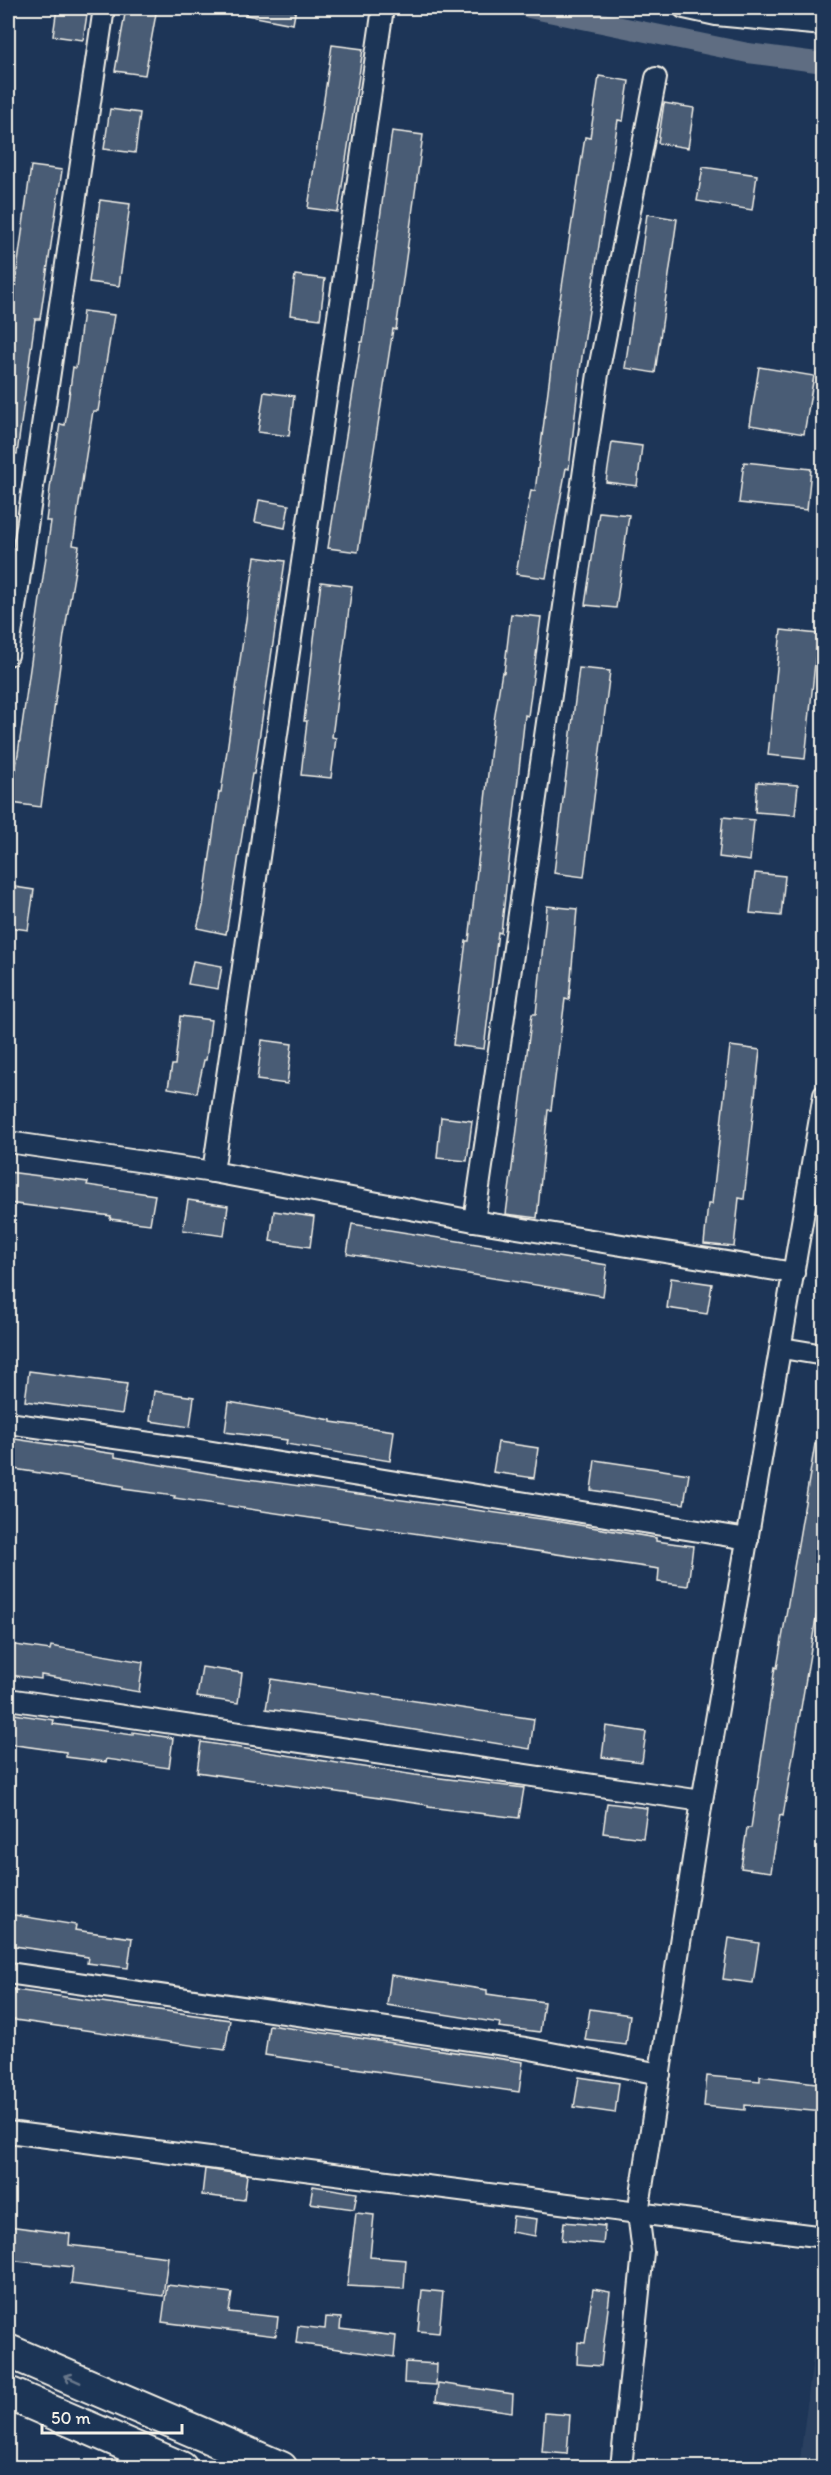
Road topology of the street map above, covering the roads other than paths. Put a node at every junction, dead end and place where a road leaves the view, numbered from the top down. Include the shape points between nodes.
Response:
1 (104, 8) edge
2 (384, 8) edge
3 (684, 8) edge
4 (824, 25) edge
5 (656, 78) dead end
6 (8, 655) edge
7 (824, 1095) edge
8 (8, 1142) edge
9 (213, 1172) junction
10 (474, 1221) junction
11 (794, 1274) junction
12 (782, 1348) junction
13 (824, 1355) edge
14 (8, 1423) edge
15 (748, 1539) junction
16 (8, 1699) edge
17 (702, 1801) junction
18 (8, 1973) edge
19 (660, 2074) junction
20 (8, 2132) edge
21 (638, 2213) junction
22 (824, 2237) edge
23 (8, 2351) edge
24 (8, 2393) edge
25 (126, 2403) junction
26 (111, 2438) junction
27 (181, 2468) edge
28 (280, 2468) edge
29 (621, 2468) edge

1 - 6 street
2 - 9 street
3 - 4 street via 716,15
5 - 10 street via 598,374
7 - 11 street
8 - 9 street
9 - 10 street
10 - 11 street
11 - 12 street
12 - 13 street
12 - 15 street
14 - 15 street
15 - 17 street
16 - 17 street
17 - 19 street
18 - 19 street via 525,2049
19 - 21 street
20 - 21 street
21 - 22 street
21 - 29 street via 643,2253
25 -> 23 main road
24 - 26 main road
25 - 26 main road
25 - 28 main road
26 - 27 main road

